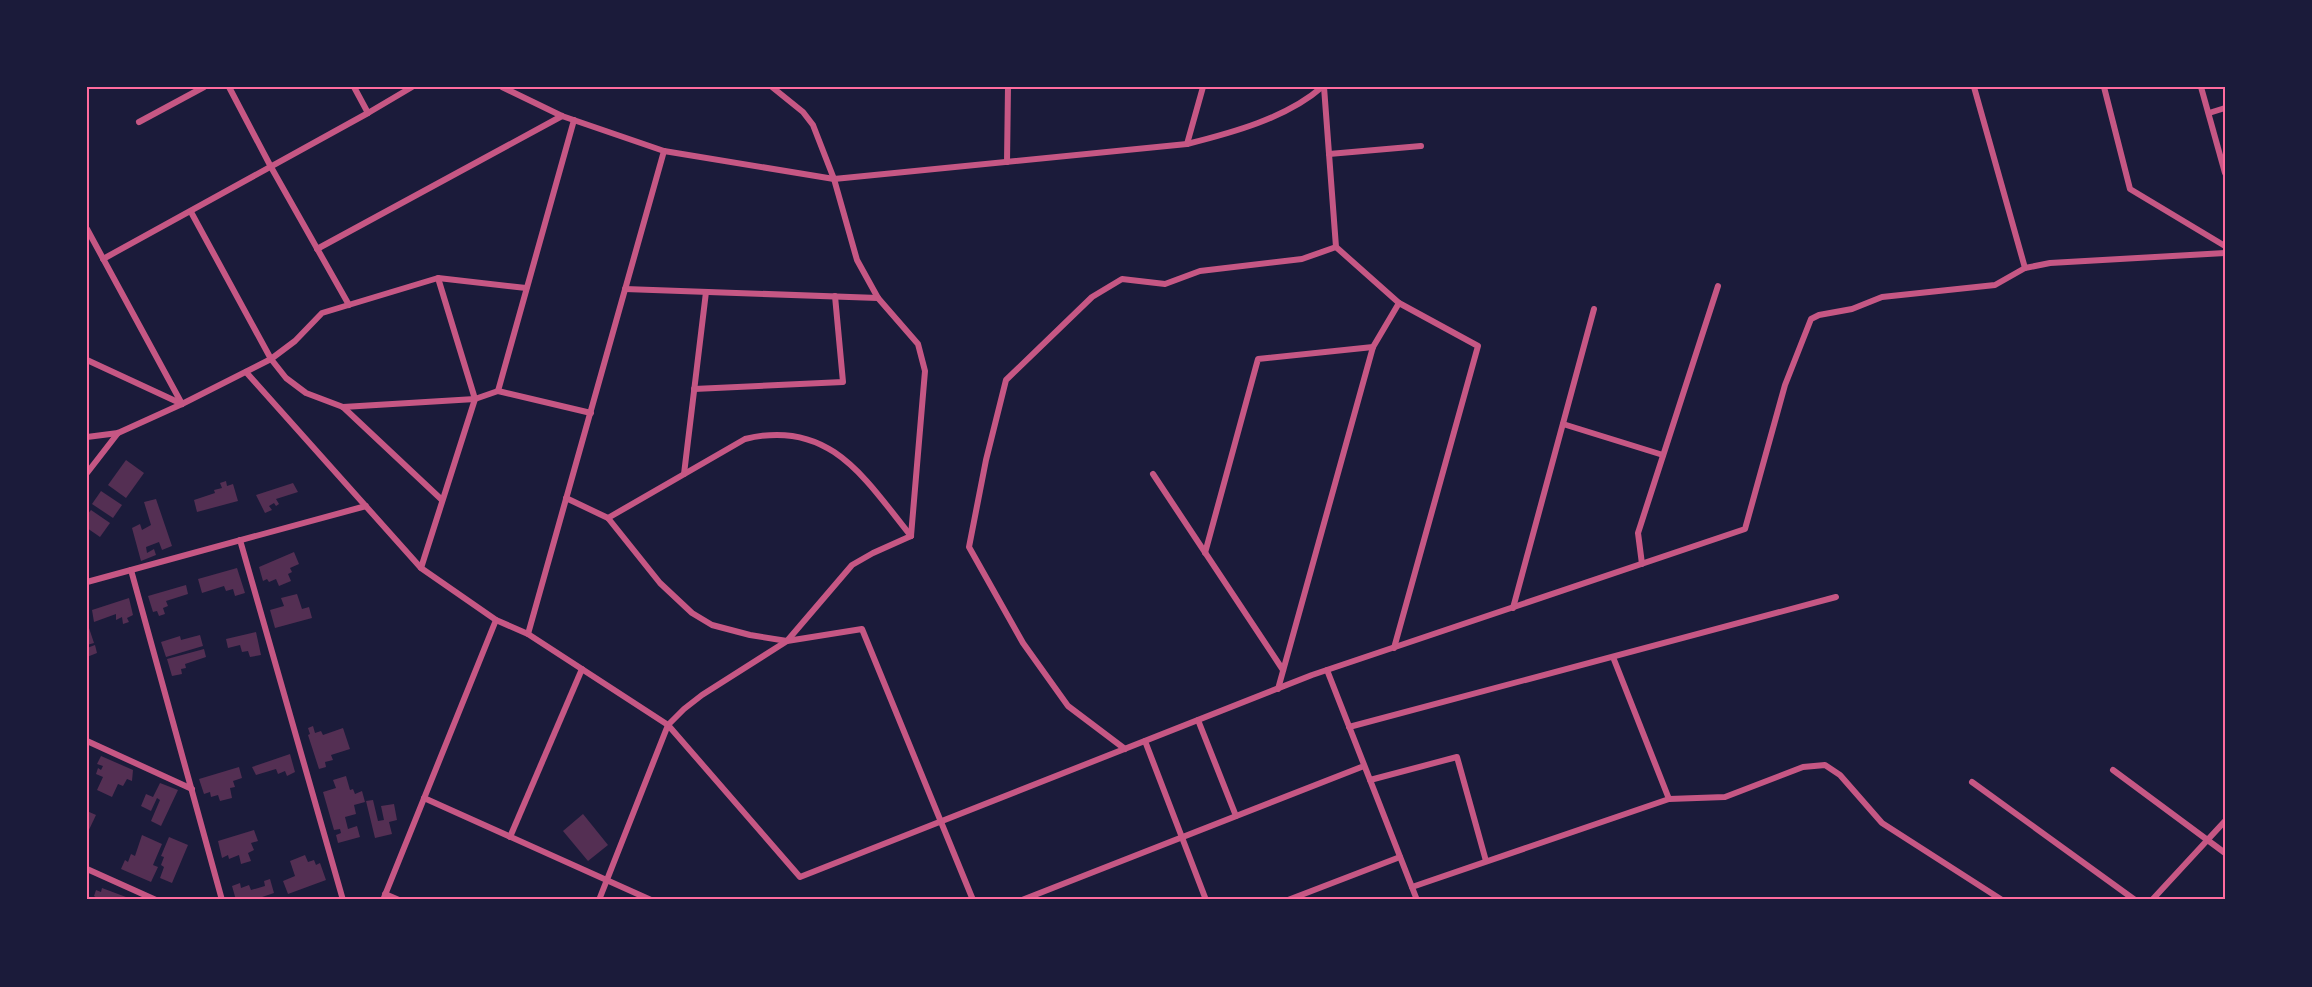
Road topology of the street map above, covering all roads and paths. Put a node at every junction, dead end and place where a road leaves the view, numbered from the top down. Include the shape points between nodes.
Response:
1 (204, 87) edge
2 (229, 87) edge
3 (354, 87) edge
4 (412, 87) edge
5 (502, 87) edge
6 (772, 87) edge
7 (1008, 87) edge
8 (1203, 87) edge
9 (1323, 87) edge
10 (1974, 87) edge
11 (2104, 87) edge
12 (2201, 87) edge
13 (2225, 108) edge
14 (368, 113) junction
15 (2209, 113) junction
16 (561, 116) junction
17 (574, 120) junction
18 (140, 123) dead end
19 (1187, 144) junction
20 (1421, 146) dead end
21 (664, 151) junction
22 (1329, 154) junction
23 (1007, 162) junction
24 (271, 167) junction
25 (2225, 173) edge
26 (834, 179) junction
27 (190, 212) junction
28 (87, 229) edge
29 (95, 244) junction
30 (87, 246) edge
31 (2225, 246) edge
32 (1336, 247) junction
33 (317, 249) junction
34 (2225, 253) edge
35 (103, 259) junction
36 (2025, 268) junction
37 (438, 278) junction
38 (1718, 286) dead end
39 (526, 288) junction
40 (626, 289) junction
41 (706, 292) junction
42 (835, 297) junction
43 (878, 298) junction
44 (1399, 303) junction
45 (349, 305) junction
46 (1594, 309) dead end
47 (1373, 347) junction
48 (271, 359) junction
49 (87, 360) edge
50 (246, 372) junction
51 (694, 389) junction
52 (498, 391) junction
53 (475, 399) junction
54 (182, 404) junction
55 (343, 407) junction
56 (591, 413) junction
57 (1563, 424) junction
58 (118, 433) junction
59 (87, 437) edge
60 (1663, 456) junction
61 (87, 473) edge
62 (684, 474) junction
63 (1153, 474) dead end
64 (566, 498) junction
65 (442, 500) junction
66 (366, 506) junction
67 (608, 518) junction
68 (911, 536) junction
69 (240, 540) junction
70 (1205, 553) junction
71 (1642, 564) junction
72 (421, 568) junction
73 (131, 570) junction
74 (87, 582) edge
75 (1836, 597) dead end
76 (1513, 608) junction
77 (496, 620) junction
78 (528, 634) junction
79 (787, 641) junction
80 (1394, 648) junction
81 (1613, 657) junction
82 (582, 669) junction
83 (1283, 670) junction
84 (1327, 670) junction
85 (1278, 689) junction
86 (1198, 720) junction
87 (668, 725) junction
88 (1349, 727) junction
89 (87, 741) edge
90 (1144, 741) junction
91 (1125, 749) junction
92 (1364, 766) junction
93 (2113, 770) dead end
94 (1370, 780) junction
95 (1972, 782) dead end
96 (192, 789) junction
97 (424, 798) junction
98 (1669, 799) junction
99 (1236, 816) junction
100 (2225, 821) edge
101 (941, 822) junction
102 (510, 837) junction
103 (1182, 838) junction
104 (2208, 840) junction
105 (2225, 853) edge
106 (1400, 857) junction
107 (1486, 861) junction
108 (87, 869) edge
109 (607, 880) junction
110 (1412, 886) junction
111 (1308, 892) junction
112 (384, 897) edge
113 (156, 900) edge
114 (222, 900) edge
115 (344, 900) edge
116 (399, 900) edge
117 (599, 900) edge
118 (651, 900) edge
119 (973, 900) edge
120 (1022, 900) edge
121 (1206, 900) edge
122 (1287, 900) edge
123 (1311, 900) edge
124 (1417, 900) edge
125 (2002, 900) edge
126 (2135, 900) edge
127 (2152, 900) edge

1 - 18 street
2 - 24 street
3 - 14 street
4 - 14 street
5 - 16 street
6 - 26 street via 813,125
7 - 23 street
8 - 19 street
9 - 19 street via 1306,101 1232,133
9 - 22 street
10 - 36 street
11 - 31 street via 2130,189
12 - 15 street
13 - 15 street
14 - 24 street
15 - 25 street
16 - 17 street
16 - 33 street
17 - 21 street
17 - 39 street
19 - 23 street
20 - 22 street
21 - 26 street
21 - 40 street
22 - 32 street
23 - 26 street
24 - 27 street
24 - 33 street
26 - 43 street via 857,260
27 - 35 street
27 - 48 street
28 - 29 street
29 - 30 street
29 - 35 street
32 - 44 street
32 - 91 street via 1302,260 1200,271 1165,284 1122,279 1092,297 1006,380 969,547 1023,643 1068,706
33 - 45 street
34 - 36 street via 2050,263
35 - 54 street
36 - 71 street via 1995,285 1882,297 1811,319 1785,385 1745,529
37 - 39 street
37 - 45 street
37 - 53 street
38 - 60 street
39 - 52 street
40 - 41 street
40 - 56 street
41 - 42 street
41 - 51 street
42 - 43 street
42 - 51 street via 843,382
43 - 68 street via 918,344 925,371
44 - 47 street
44 - 80 street via 1478,346
45 - 48 street via 322,313 296,341
46 - 57 street
47 - 70 street via 1258,359
47 - 83 street
48 - 50 street
48 - 55 street via 286,378 306,393
49 - 54 street
50 - 54 street
50 - 66 street
51 - 62 street
52 - 53 street
52 - 56 street
53 - 55 street
53 - 65 street
54 - 58 street
55 - 65 street
56 - 64 street
57 - 60 street
57 - 76 street
58 - 59 street
58 - 61 street
60 - 71 street via 1638,532
62 - 67 street
62 - 68 street via 745,439 767,434 805,438 834,451 857,470
63 - 70 street
64 - 67 street
64 - 78 street
65 - 72 street
66 - 69 street
66 - 72 street
67 - 79 street via 660,583 692,613 712,625
68 - 79 street via 852,565
69 - 73 street
69 - 115 street
70 - 83 street
71 - 76 street
72 - 77 street
73 - 74 street
73 - 96 street
75 - 81 street
76 - 80 street
77 - 78 street
77 - 97 street
78 - 82 street
79 - 87 street via 702,694
79 - 101 street via 862,629
80 - 84 street
81 - 88 street
81 - 98 street
82 - 87 street
82 - 102 street
83 - 85 street
84 - 85 street
84 - 88 street
85 - 86 street
86 - 90 street
86 - 99 street
87 - 101 street via 800,877
87 - 109 street
88 - 92 street
89 - 96 street
90 - 91 street
90 - 103 street
91 - 101 street
92 - 94 street
92 - 99 street
93 - 104 street
94 - 106 street
94 - 107 street via 1457,757
95 - 126 street
96 - 114 street
97 - 102 street
97 - 112 street
98 - 107 street
98 - 125 street via 1725,797 1803,767 1825,765 1840,775 1882,823
99 - 103 street
100 - 104 street
101 - 119 street
102 - 109 street
103 - 120 street
103 - 121 street
104 - 105 street
104 - 127 street
106 - 110 street
106 - 111 street
107 - 110 street
108 - 113 street
109 - 117 street
109 - 118 street
110 - 124 street
111 - 122 street
111 - 123 street
112 - 116 street

